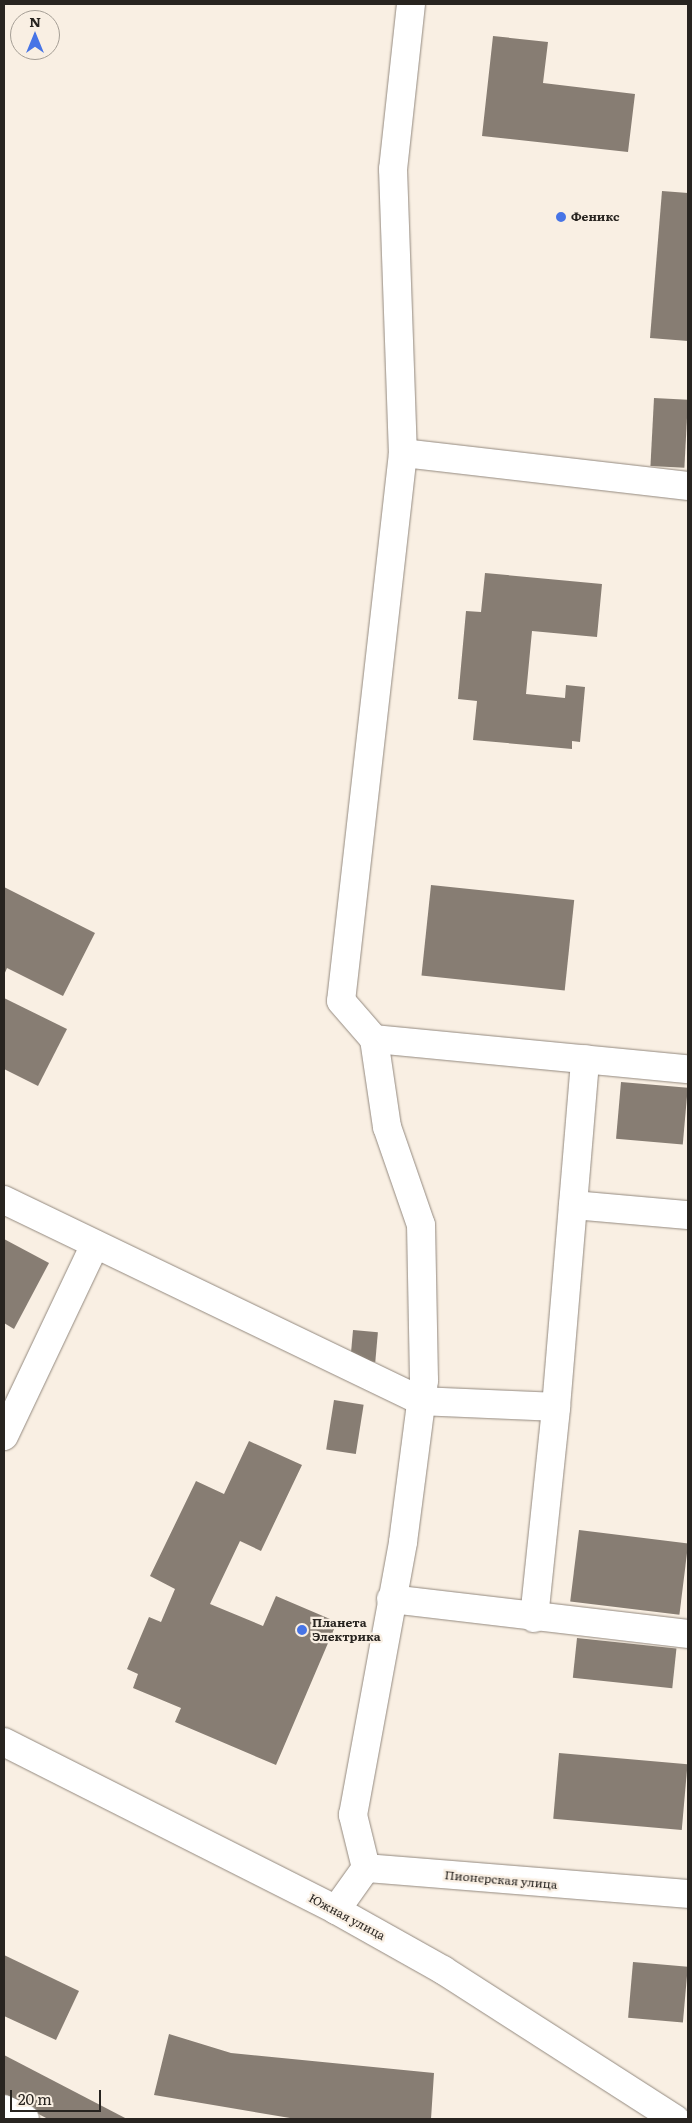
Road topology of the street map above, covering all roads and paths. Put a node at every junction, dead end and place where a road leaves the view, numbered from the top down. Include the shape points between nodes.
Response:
1 (411, 4) edge
2 (403, 453) junction
3 (688, 486) edge
4 (374, 1039) junction
5 (585, 1059) junction
6 (688, 1069) edge
7 (4, 1200) edge
8 (573, 1205) junction
9 (688, 1214) edge
10 (95, 1244) junction
11 (421, 1401) junction
12 (556, 1407) junction
13 (4, 1436) edge
14 (391, 1599) junction
15 (534, 1618) junction
16 (688, 1634) edge
17 (4, 1742) edge
18 (366, 1868) junction
19 (688, 1894) edge
20 (336, 1910) junction
21 (4, 2109) edge
22 (25, 2119) edge
23 (675, 2119) edge

1 - 2 main road via 392,169
2 - 3 main road
2 - 4 main road via 341,1001
4 - 5 main road
4 - 11 main road via 387,1127 421,1226 424,1380
5 - 6 main road
5 - 8 main road
7 - 10 main road
8 - 9 main road
8 - 12 main road
10 - 11 main road
10 - 13 main road
11 - 12 main road
11 - 14 main road via 403,1542
12 - 15 main road
14 - 15 main road
14 - 18 main road via 353,1815
15 - 16 main road
17 - 20 main road, Южная улица
18 - 19 main road, Пионерская улица
18 - 20 main road
20 - 23 main road, Южная улица via 534,2026
21 - 22 main road

